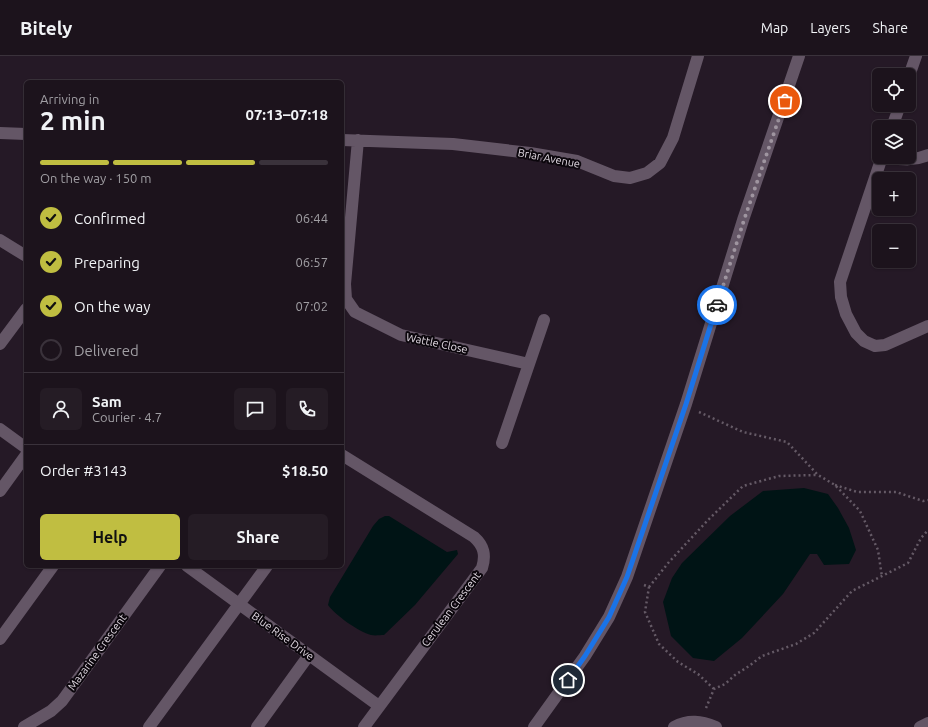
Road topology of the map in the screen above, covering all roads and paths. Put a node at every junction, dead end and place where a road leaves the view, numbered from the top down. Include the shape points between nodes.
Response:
1 (698, 56) edge
2 (800, 56) edge
3 (916, 56) edge
4 (912, 68) edge
5 (0, 133) edge
6 (24, 134) edge
7 (344, 140) edge
8 (358, 140) junction
9 (928, 155) edge
10 (916, 159) edge
11 (880, 164) edge
12 (0, 240) edge
13 (24, 255) edge
14 (24, 312) edge
15 (544, 320) dead end
16 (928, 326) edge
17 (0, 344) edge
18 (529, 364) junction
19 (698, 411) dead end
20 (0, 429) edge
21 (502, 443) dead end
22 (24, 447) edge
23 (24, 458) edge
24 (344, 459) edge
25 (818, 476) junction
26 (835, 485) junction
27 (0, 491) edge
28 (928, 500) edge
29 (928, 530) edge
30 (52, 568) edge
31 (159, 568) edge
32 (190, 568) edge
33 (266, 568) edge
34 (882, 577) junction
35 (644, 585) dead end
36 (649, 587) junction
37 (240, 604) junction
38 (0, 639) edge
39 (309, 655) junction
40 (714, 689) junction
41 (379, 706) junction
42 (700, 722) junction
43 (928, 723) edge
44 (24, 727) edge
45 (149, 727) edge
46 (257, 727) edge
47 (364, 727) edge
48 (534, 727) edge
49 (674, 727) edge
50 (716, 727) edge
51 (920, 727) edge

1 - 8 street, Briar Avenue via 672,138 660,164 647,173 630,178 614,176 577,161 530,153 452,144
2 - 48 street via 627,577 609,617 585,656
3 - 4 street
5 - 6 street
7 - 8 street, Briar Avenue
8 - 18 street, Wattle Close via 345,284 346,299 355,312 401,336
9 - 10 street
11 - 16 street via 840,282 846,314 856,333 864,341 875,346 886,345
12 - 13 street
14 - 17 street
15 - 18 street
18 - 21 street
19 - 25 path via 743,432 787,442
20 - 22 street
23 - 27 street
24 - 41 street, Cerulean Crescent via 474,537 484,552 482,568
25 - 26 path
25 - 36 path via 779,476 743,486 708,520
26 - 28 path via 857,492 896,492 923,502
26 - 34 path via 860,511 878,550
29 - 34 path via 908,563
30 - 38 street
31 - 44 street, Mazarine Crescent via 62,701 45,716
32 - 37 street, Blue Rise Drive
33 - 37 street
34 - 40 path via 852,591 814,632 796,644 762,656 725,684
35 - 36 path
36 - 40 path via 645,612 659,644
37 - 39 street, Blue Rise Drive
37 - 45 street
39 - 41 street, Blue Rise Drive
39 - 46 street
40 - 42 path
41 - 47 street, Cerulean Crescent
42 - 49 street via 684,722
42 - 50 street
43 - 51 street

